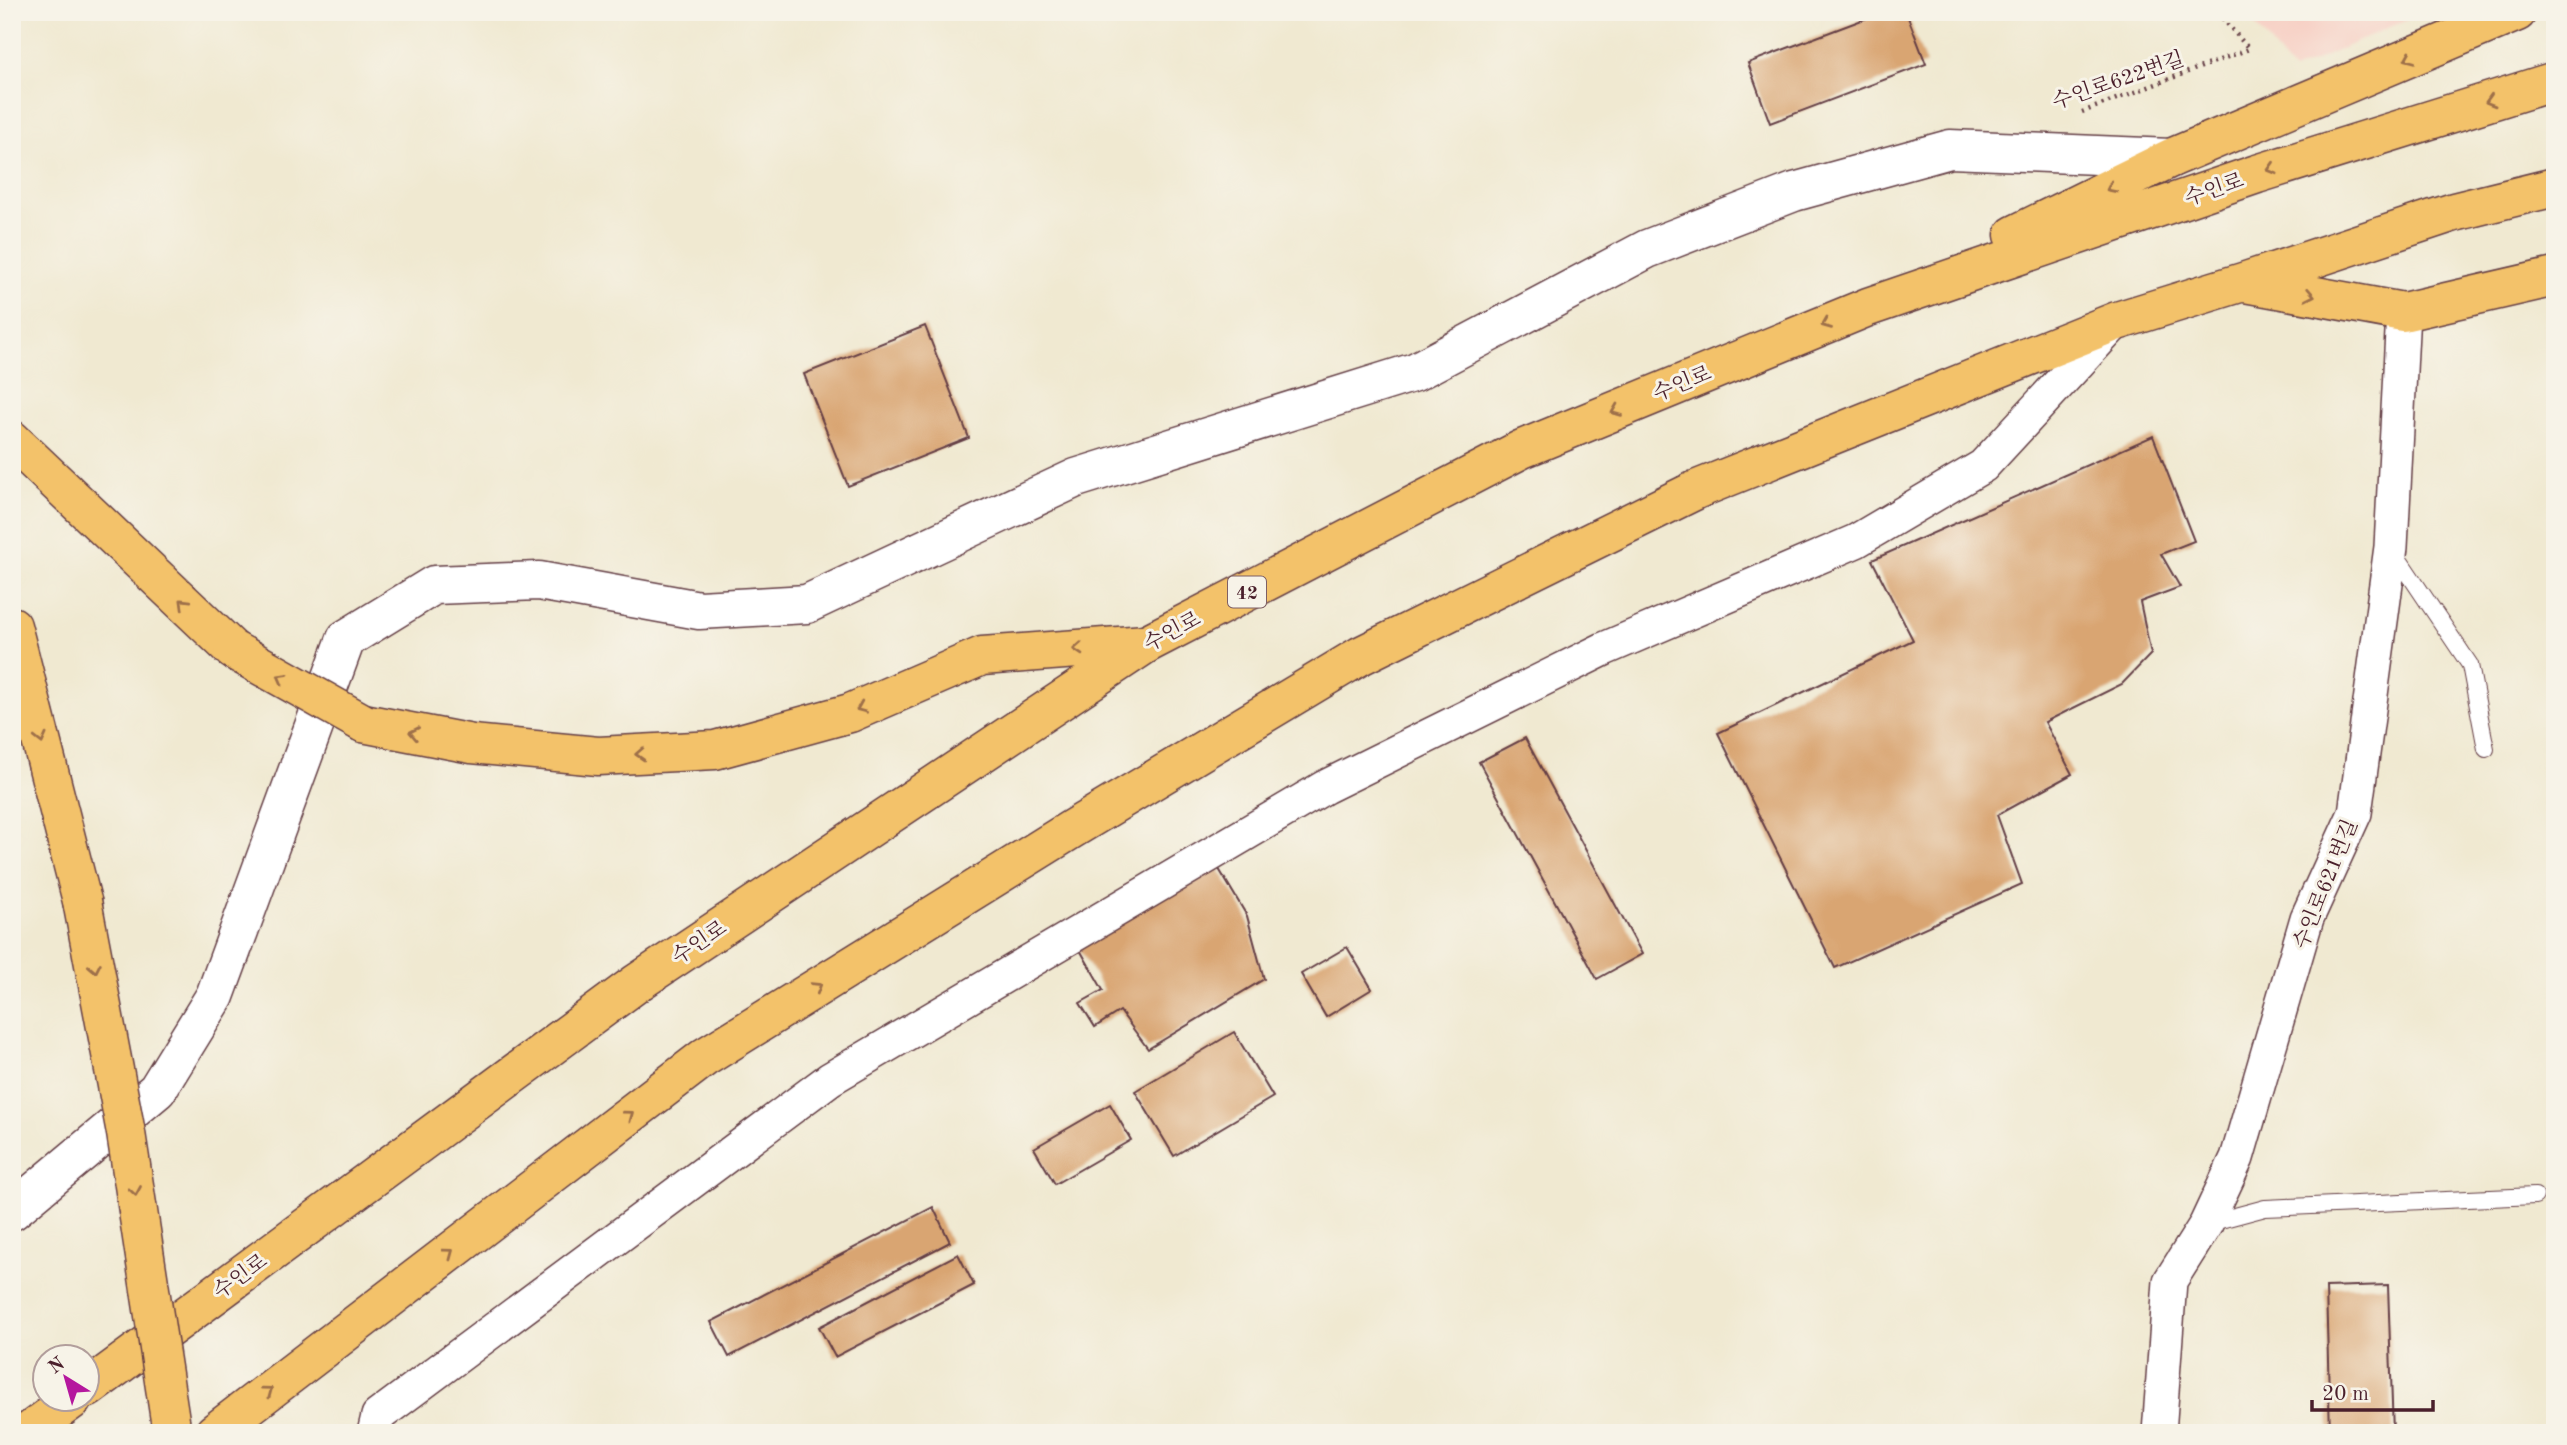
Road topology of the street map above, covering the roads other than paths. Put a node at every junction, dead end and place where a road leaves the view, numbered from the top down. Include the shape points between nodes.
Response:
1 (2517, 12) edge
2 (2555, 81) edge
3 (2171, 158) junction
4 (2555, 187) edge
5 (2555, 277) edge
6 (2243, 282) junction
7 (1868, 307) junction
8 (2403, 313) junction
9 (2117, 321) junction
10 (12, 440) edge
11 (2391, 547) junction
12 (12, 626) edge
13 (1146, 644) junction
14 (2486, 749) dead end
15 (2535, 1196) dead end
16 (12, 1211) edge
17 (2206, 1224) junction
18 (102, 1378) edge
19 (52, 1414) edge
20 (27, 1433) edge
21 (172, 1433) edge
22 (214, 1433) edge
23 (374, 1433) edge
24 (2159, 1433) edge

1 -> 3 highway
2 -> 7 highway, 수인로 / 42 via 2257,174
3 -> 7 highway
3 - 16 street via 1950,149 1794,192 1647,249 1415,372 1076,478 807,604 699,610 539,581 434,585 346,639 215,996 157,1090
4 - 6 highway via 2454,212
5 - 8 highway
6 -> 8 highway
6 - 9 highway
7 -> 13 highway, 수인로 / 42 via 1522,449
8 - 11 street, 수인로621번길
22 -> 9 highway via 705,1057 1360,656 1698,489
9 - 23 street via 1983,467 1856,541 1604,649 1325,787 830,1079 378,1416
13 -> 10 highway, bridge via 982,656 850,713 715,750 598,756 472,744 363,723 233,650
11 - 14 lane via 2470,665
11 - 17 street, 수인로621번길 via 2355,813 2306,918 2237,1158
12 -> 21 highway, bridge via 82,901 126,1133
13 - 18 highway, 수인로 / 42 via 637,984
15 - 17 lane via 2264,1208
17 - 24 street, 수인로621번길 via 2170,1281
19 - 20 highway

